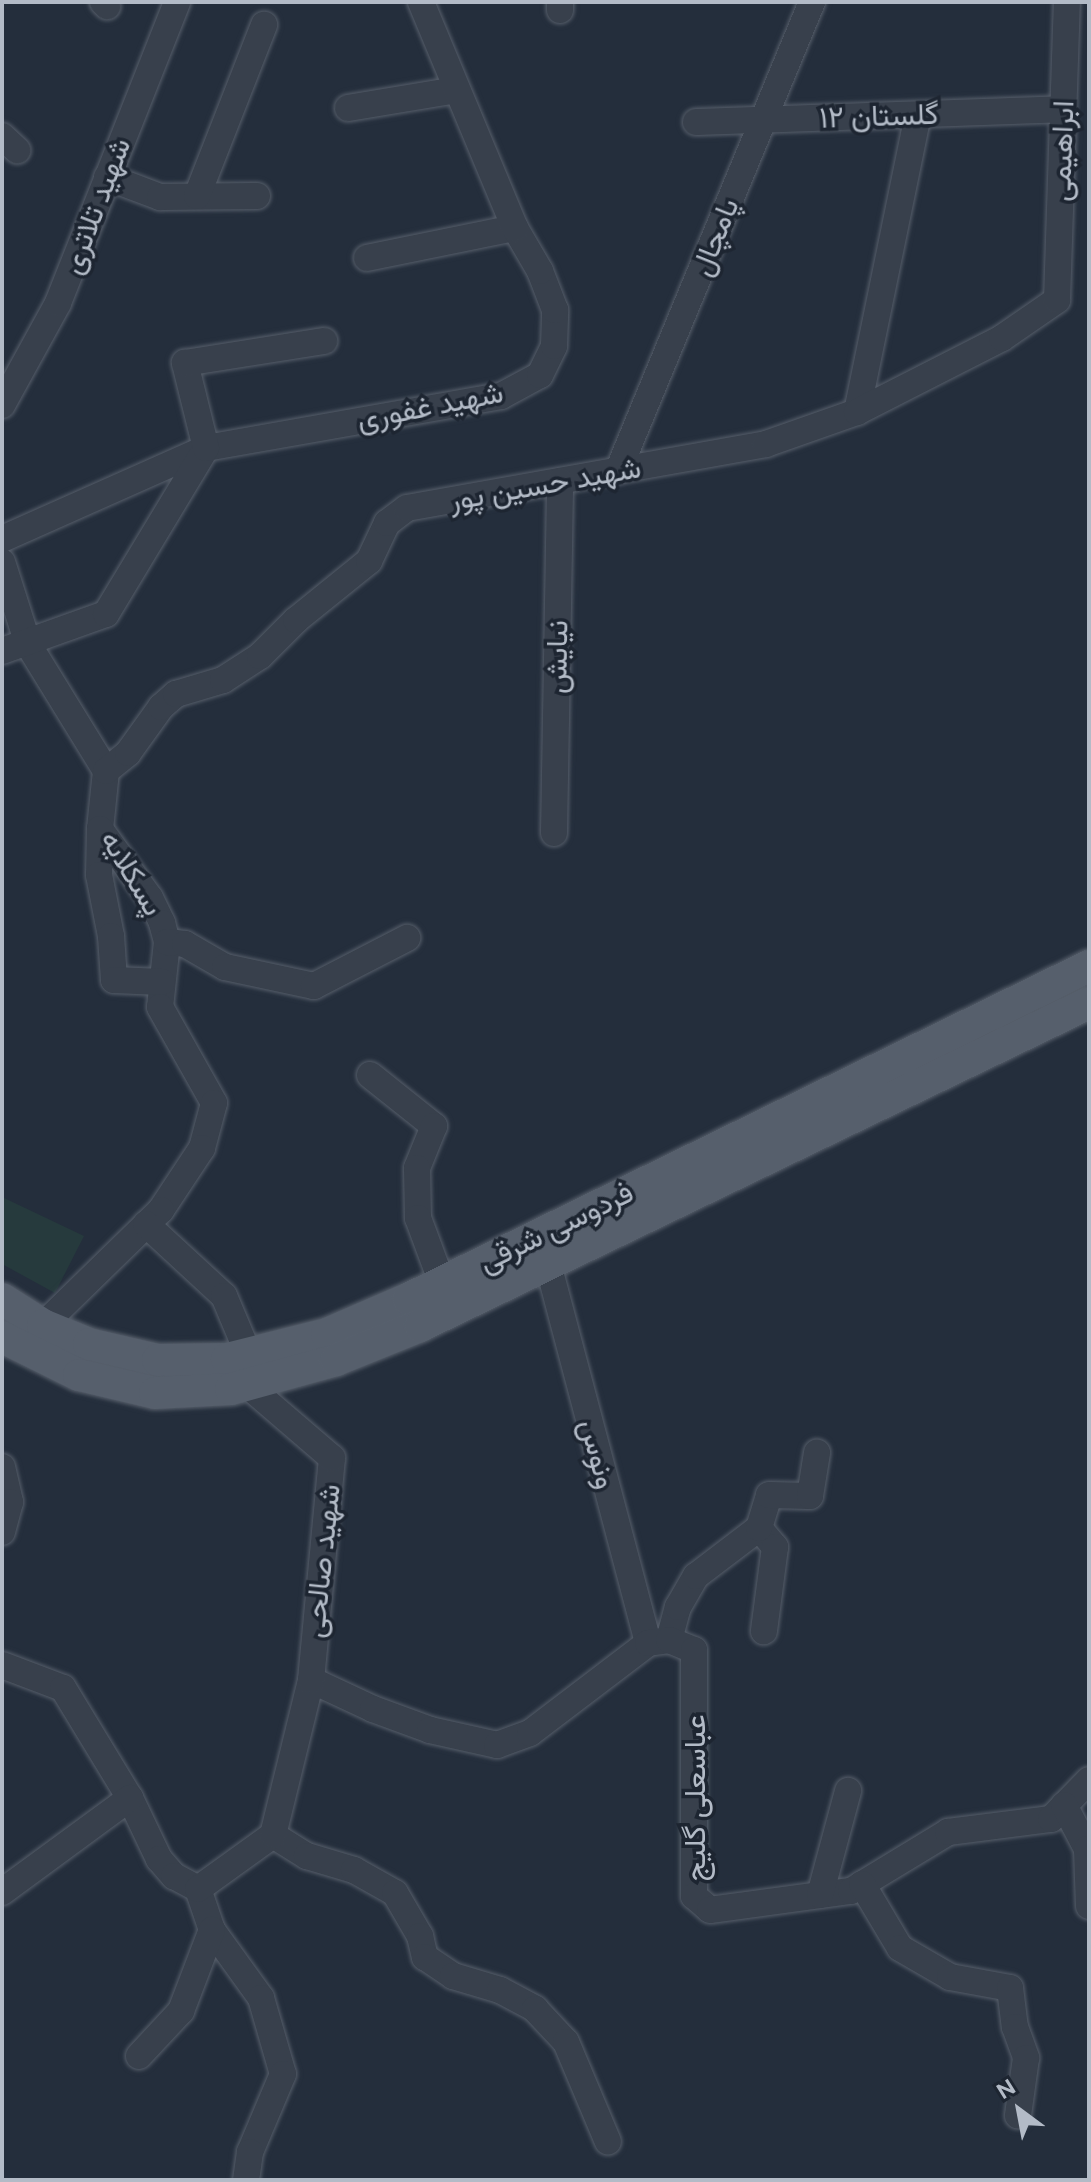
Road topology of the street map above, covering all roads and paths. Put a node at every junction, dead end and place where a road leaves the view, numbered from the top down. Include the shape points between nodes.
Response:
1 (177, 2) edge
2 (421, 2) edge
3 (812, 2) edge
4 (1067, 2) edge
5 (264, 25) dead end
6 (457, 90) junction
7 (348, 108) dead end
8 (1063, 109) junction
9 (918, 115) junction
10 (763, 120) junction
11 (696, 122) dead end
12 (107, 177) junction
13 (197, 196) junction
14 (257, 196) dead end
15 (515, 228) junction
16 (367, 258) dead end
17 (1057, 300) joint
18 (324, 341) dead end
19 (2, 405) edge
20 (857, 412) junction
21 (206, 448) junction
22 (618, 471) junction
23 (560, 481) junction
24 (2, 539) edge
25 (2, 562) edge
26 (28, 644) junction
27 (2, 651) edge
28 (106, 771) junction
29 (100, 829) junction
30 (554, 833) dead end
31 (407, 938) dead end
32 (167, 942) junction
33 (1089, 966) edge
34 (162, 982) junction
35 (1089, 1003) edge
36 (370, 1075) dead end
37 (146, 1224) junction
38 (548, 1264) junction
39 (442, 1283) junction
40 (2, 1299) edge
41 (43, 1325) junction
42 (2, 1337) edge
43 (247, 1369) junction
44 (817, 1453) dead end
45 (2, 1467) edge
46 (759, 1528) junction
47 (2, 1532) edge
48 (764, 1631) dead end
49 (670, 1644) junction
50 (2, 1665) edge
51 (311, 1680) junction
52 (1089, 1780) edge
53 (848, 1791) dead end
54 (130, 1798) junction
55 (1064, 1805) junction
56 (273, 1835) junction
57 (1088, 1849) edge
58 (862, 1884) junction
59 (198, 1889) junction
60 (2, 1892) edge
61 (820, 1895) junction
62 (1089, 1906) edge
63 (212, 1930) junction
64 (139, 2056) dead end
65 (1018, 2115) dead end
66 (608, 2142) dead end
67 (246, 2180) edge

1 - 12 street, شهید تلاتری
2 - 6 street, شهید غفوری
3 - 10 street, پامچال
4 - 8 street, ابراهیمی
5 - 13 street
6 - 7 street
6 - 15 street, شهید غفوری
8 - 9 street, گلستان ۱۲
8 - 17 street, ابراهیمی
9 - 10 street, گلستان ۱۲
9 - 20 street
10 - 11 street, گلستان ۱۲
10 - 22 street, پامچال
12 - 13 street via 160,197
12 - 19 street, شهید تلاتری via 58,303
13 - 14 street
15 - 16 street
15 - 21 street, شهید غفوری via 555,310 554,346 540,375 501,396
17 - 20 street, شهید حسین پور via 1002,338
18 - 21 street via 185,363
20 - 22 street, شهید حسین پور via 766,444
21 - 24 street, شهید غفوری
21 - 26 street via 106,614
22 - 23 street, شهید حسین پور
23 - 28 street, شهید حسین پور via 407,508 387,523 369,561 260,656 223,680 176,694 128,753
23 - 30 street, نیایش
25 - 26 street
26 - 27 street
26 - 28 street
28 - 29 street, پسکلایه
29 - 32 street, پسکلایه via 150,898
29 - 34 street via 99,875 114,980
31 - 32 street via 314,986 225,967 185,944
32 - 34 street, پسکلایه
33 - 39 main road, فردوسی شرقی
34 - 37 street, پسکلایه via 160,1007 214,1103 202,1148
35 - 38 main road, فردوسی شرقی
36 - 39 street via 434,1126 417,1168 418,1218
37 - 41 street, پسکلایه
37 - 43 street via 224,1296
38 - 43 main road, فردوسی شرقی via 350,1355
38 - 49 street, ونوس
39 - 43 main road, فردوسی شرقی
40 - 41 main road, فردوسی شرقی
41 - 43 main road, فردوسی شرقی via 89,1344 158,1360 227,1359
42 - 43 main road, فردوسی شرقی via 79,1375 155,1393
43 - 51 street, شهید صالحی via 332,1458
44 - 46 street via 810,1496 769,1495
45 - 47 street via 10,1502
46 - 48 street via 775,1547
46 - 49 street via 696,1576 678,1607
49 - 51 street, شهید صالحی via 530,1733 497,1745 430,1730
49 - 61 street, عباسعلی گلیج via 694,1896 710,1910
50 - 54 street via 63,1688
51 - 56 street, شهید صالحی
52 - 55 street, عباسعلی گلیج
53 - 61 street
54 - 59 street via 159,1859 174,1876
54 - 60 street
55 - 57 street
55 - 58 street, عباسعلی گلیج via 1051,1819 948,1832
56 - 59 street
56 - 66 street via 307,1856 354,1870 395,1893 420,1936 425,1957 453,1976 500,1990 535,2009 566,2042
57 - 62 street
58 - 61 street, عباسعلی گلیج
58 - 65 street via 900,1948 950,1977 1010,1988 1026,2058
59 - 63 street
63 - 64 street via 181,2011
63 - 67 street via 261,1998 283,2074 250,2152

